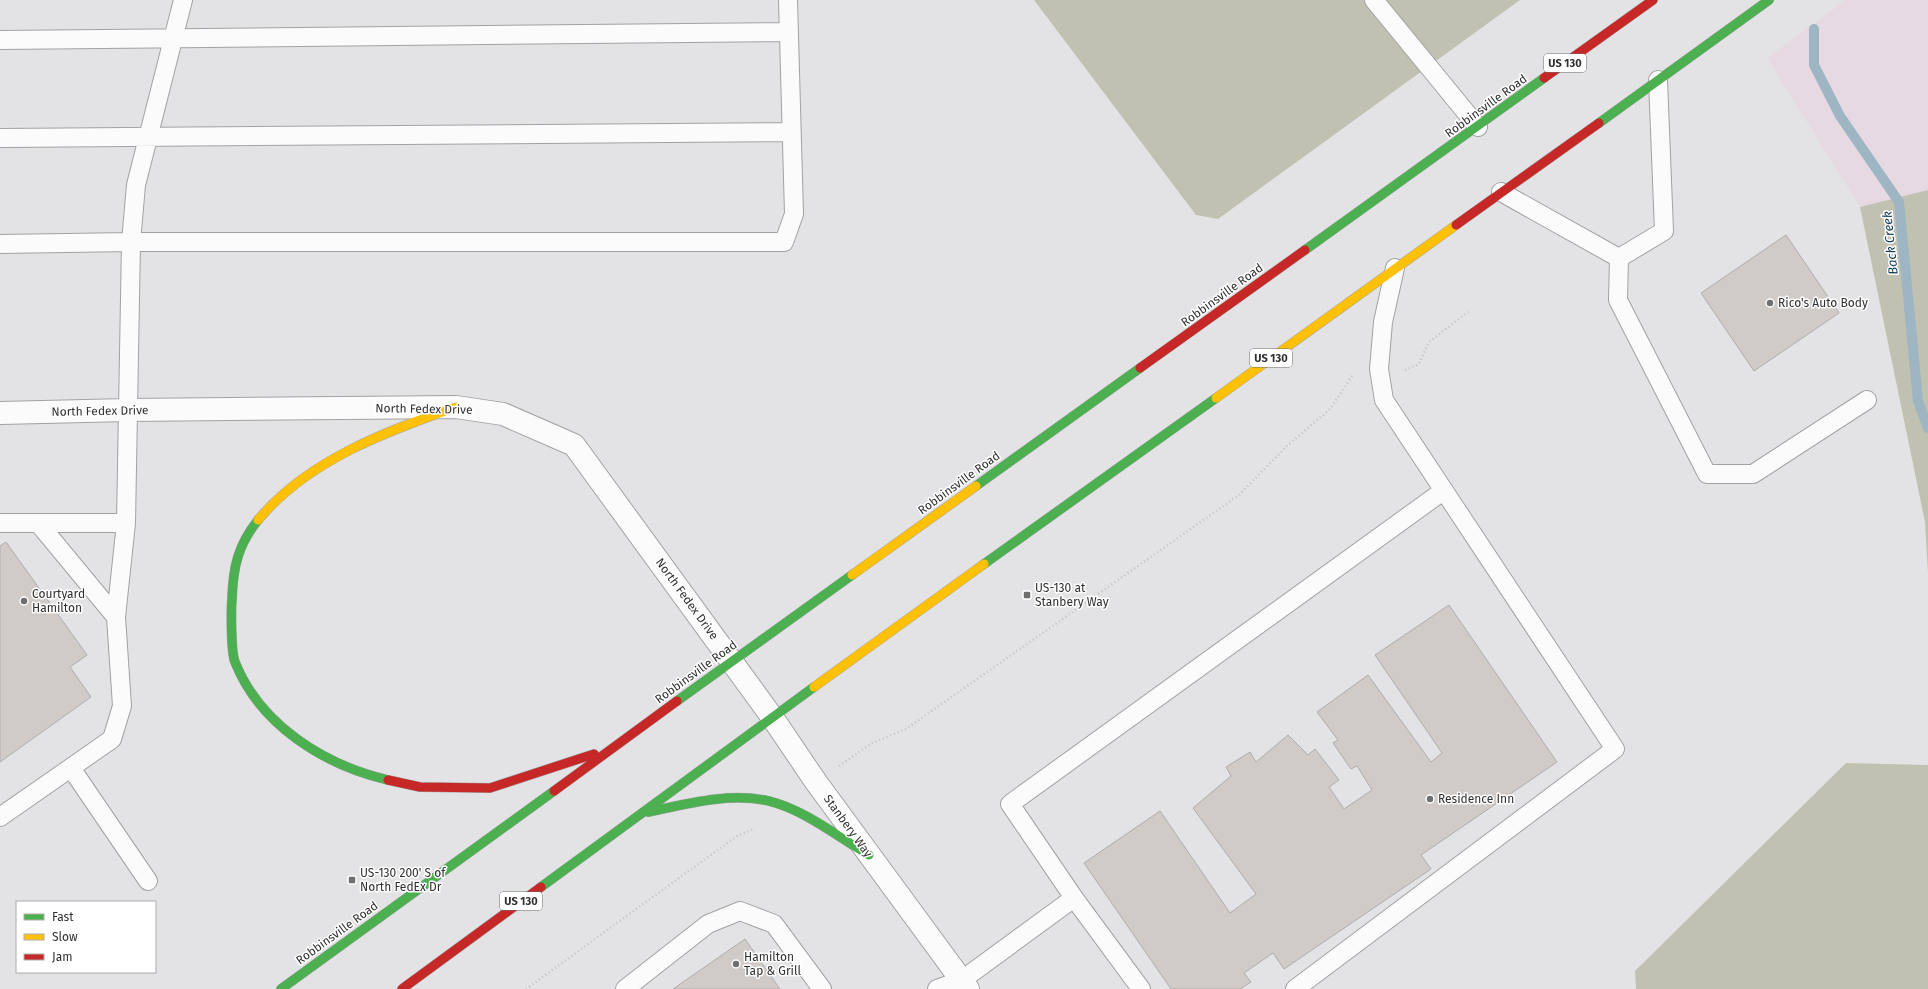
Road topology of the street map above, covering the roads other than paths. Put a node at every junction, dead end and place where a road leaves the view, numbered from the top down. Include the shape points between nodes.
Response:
1 (184, 0) edge
2 (788, 0) edge
3 (1374, 0) edge
4 (1653, 0) edge
5 (1769, 0) edge
6 (789, 32) junction
7 (173, 39) junction
8 (0, 40) edge
9 (1658, 80) junction
10 (1478, 127) junction
11 (791, 132) junction
12 (0, 138) edge
13 (147, 138) junction
14 (1501, 192) junction
15 (131, 242) junction
16 (0, 244) edge
17 (1619, 258) junction
18 (1396, 268) junction
19 (1867, 400) dead end
20 (456, 407) junction
21 (128, 410) junction
22 (0, 413) edge
23 (1443, 491) junction
24 (0, 523) edge
25 (126, 523) junction
26 (39, 524) junction
27 (116, 617) junction
28 (732, 661) junction
29 (772, 717) junction
30 (614, 747) junction
31 (71, 768) junction
32 (641, 813) junction
33 (0, 817) edge
34 (869, 855) junction
35 (148, 881) dead end
36 (1074, 898) junction
37 (963, 986) edge
38 (281, 989) edge
39 (402, 989) edge
40 (626, 989) edge
41 (822, 989) edge
42 (937, 989) edge
43 (1141, 989) edge
44 (1295, 989) edge

1 - 7 lane
2 - 6 lane
3 - 10 lane
4 - 10 highway, Robbinsville Road / US 130
5 - 9 highway, US 130
6 - 7 lane
6 - 11 lane
7 - 8 lane
7 - 13 lane
9 - 14 highway, US 130
9 - 17 lane via 1664,231
10 - 28 highway, Robbinsville Road / US 130
11 - 13 lane
11 - 15 lane via 794,214 784,242
12 - 13 lane
13 - 15 lane via 136,185
14 - 17 lane
14 - 18 highway, US 130
15 - 16 lane
15 - 21 lane
17 - 19 lane via 1618,300 1707,474 1752,474
18 - 23 lane via 1383,322 1380,353 1379,369 1384,400
18 - 29 highway, US 130
20 - 21 street, North Fedex Drive
20 - 28 street, North Fedex Drive via 503,414 574,445
20 - 30 highway via 396,428 343,453 308,476 269,507 246,535 232,572 234,661 253,696 286,732 325,758 362,774 384,779 420,787 490,788
21 - 22 street, North Fedex Drive
21 - 25 lane
23 - 36 lane via 1010,804
23 - 44 lane via 1616,749
24 - 26 lane
25 - 26 lane
25 - 27 lane
26 - 27 lane
27 - 31 lane via 122,706 112,739
28 - 29 street, Stanbery Way
28 - 30 highway, Robbinsville Road / US 130
29 - 32 highway, US 130
29 - 34 street, Stanbery Way
30 - 38 highway, Robbinsville Road / US 130
31 - 33 lane
31 - 35 lane
32 - 34 highway via 722,799 758,800 783,805
32 - 39 highway, US 130
34 - 37 street, Stanbery Way
36 - 37 lane
36 - 43 lane
37 - 42 lane
40 - 41 lane via 708,924 740,911 774,924

